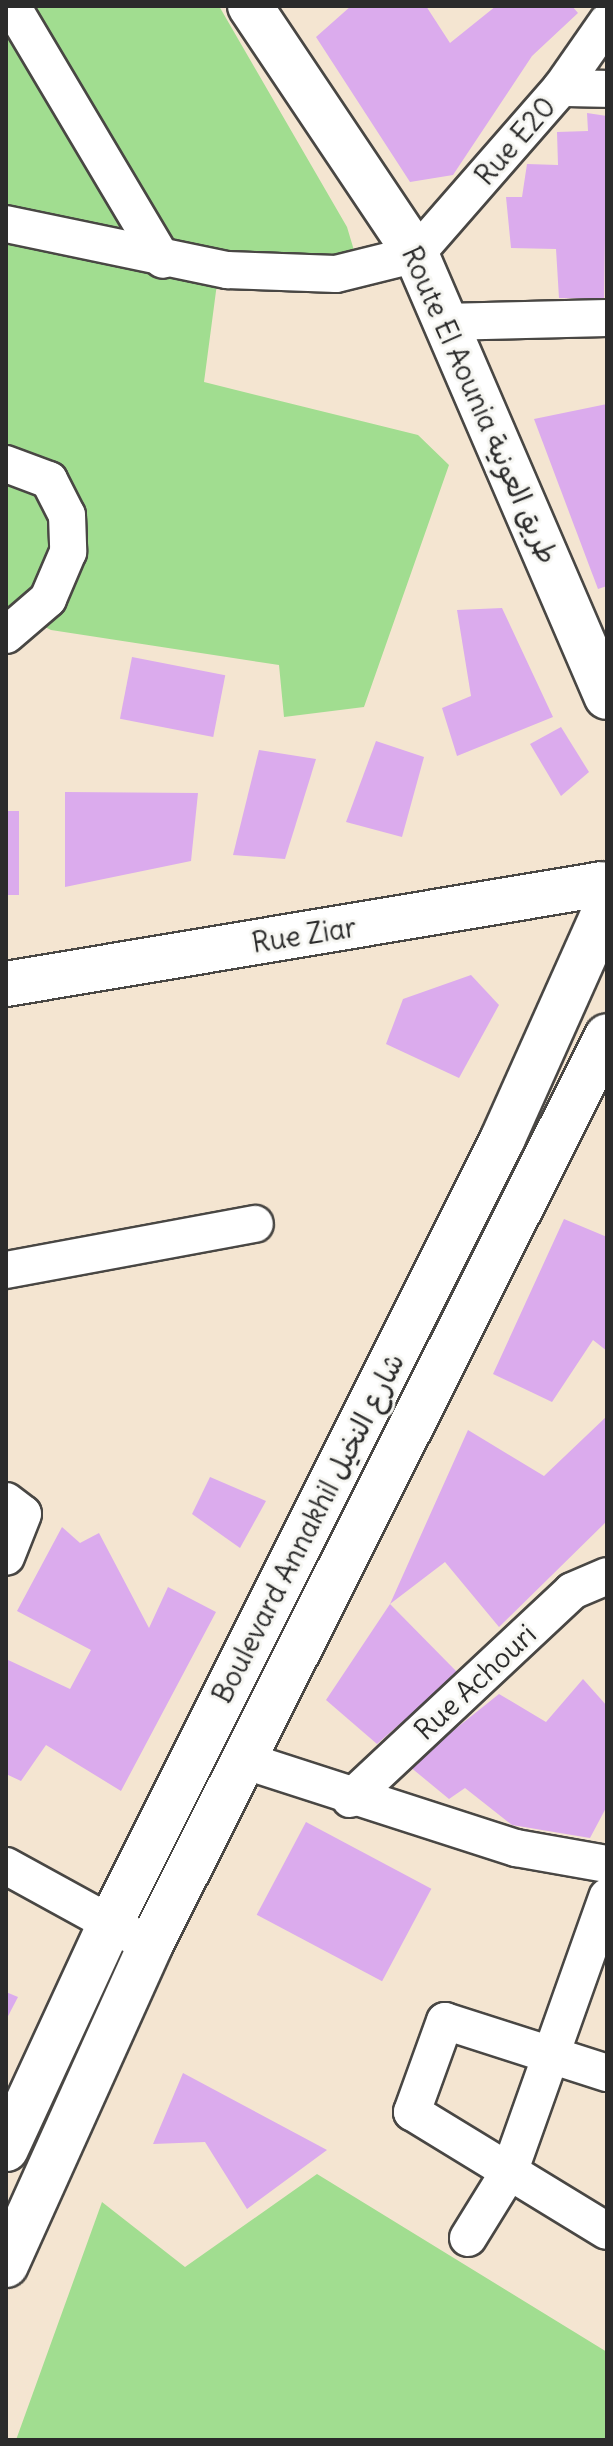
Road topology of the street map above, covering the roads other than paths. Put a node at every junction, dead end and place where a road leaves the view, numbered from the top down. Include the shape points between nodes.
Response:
1 (12, 6) edge
2 (250, 6) edge
3 (607, 22) edge
4 (561, 88) junction
5 (607, 89) edge
6 (6, 224) edge
7 (416, 254) junction
8 (163, 260) junction
9 (607, 318) edge
10 (444, 322) junction
11 (6, 464) edge
12 (6, 635) edge
13 (607, 697) edge
14 (606, 884) edge
15 (6, 984) edge
16 (607, 1036) edge
17 (255, 1224) dead end
18 (6, 1270) edge
19 (6, 1501) edge
20 (6, 1557) edge
21 (607, 1576) edge
22 (243, 1760) junction
23 (350, 1799) junction
24 (607, 1864) edge
25 (6, 1866) edge
26 (607, 1897) edge
27 (110, 1924) junction
28 (150, 1946) junction
29 (552, 2055) junction
30 (607, 2073) edge
31 (6, 2149) edge
32 (510, 2170) junction
33 (607, 2231) edge
34 (468, 2238) dead end
35 (6, 2265) edge

1 - 8 street
2 - 7 main road, Route El Aounia طريق العونية
3 - 4 street, Rue E20
4 - 5 street
4 - 7 street, Rue E20
6 - 8 street
7 - 8 street via 336,274
7 - 10 main road, Route El Aounia طريق العونية
9 - 10 street
10 - 13 main road, Route El Aounia طريق العونية
11 - 12 street via 49,480 67,515 68,552 48,599
14 - 15 main road, Rue Ziar
14 - 27 main road, Boulevard Annakhil شارع النخيل via 503,1138
16 - 22 main road, Boulevard Annakhil شارع النخيل
17 - 18 street
19 - 20 street via 23,1514
21 - 23 street, Rue Achouri via 572,1591
22 - 23 street
22 - 28 main road, Boulevard Annakhil شارع النخيل
23 - 24 street via 516,1848
25 - 27 street
26 - 29 street
27 - 28 street
27 - 31 main road, Boulevard Annakhil شارع النخيل
28 - 35 main road, Boulevard Annakhil شارع النخيل
29 - 30 street
29 - 32 street
29 - 32 street via 442,2023 412,2112
32 - 33 street
32 - 34 street

